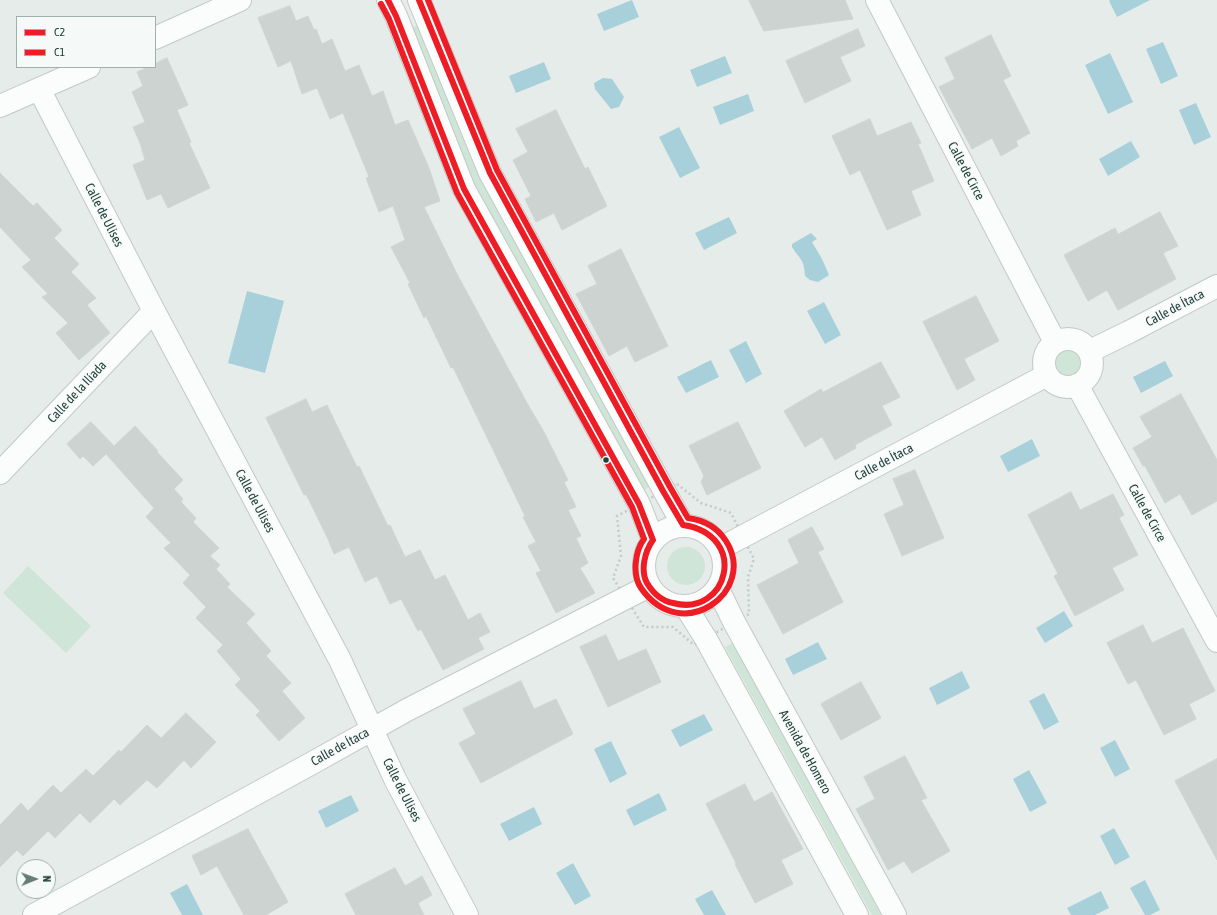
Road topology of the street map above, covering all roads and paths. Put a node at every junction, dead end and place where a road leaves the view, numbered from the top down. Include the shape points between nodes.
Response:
1 (240, 0) edge
2 (388, 0) edge
3 (419, 0) edge
4 (877, 0) edge
5 (156, 38) edge
6 (87, 68) edge
7 (38, 90) junction
8 (0, 106) edge
9 (1217, 286) edge
10 (154, 311) junction
11 (1055, 342) junction
12 (1090, 351) junction
13 (1047, 375) junction
14 (1077, 385) junction
15 (0, 473) edge
16 (663, 491) junction
17 (639, 504) junction
18 (683, 525) junction
19 (742, 536) junction
20 (653, 540) junction
21 (721, 548) junction
22 (649, 586) junction
23 (718, 589) junction
24 (626, 598) junction
25 (686, 607) junction
26 (734, 622) junction
27 (706, 638) junction
28 (1217, 641) edge
29 (372, 729) junction
30 (34, 915) edge
31 (467, 915) edge
32 (857, 915) edge
33 (895, 915) edge

1 - 5 street
2 - 17 street via 464,189
3 - 16 street via 490,173
4 - 11 street, Calle de Circe
6 - 7 street
7 - 8 street
7 - 10 street, Calle de Ulises
9 - 12 street, Calle de Ítaca
10 - 15 street, Calle de la Ilíada
10 - 29 street, Calle de Ulises via 340,660
11 - 12 street via 1070,338 1078,340
11 - 13 street via 1045,354 1044,368
12 - 14 street via 1091,371 1083,382
13 - 14 street via 1051,381 1064,387
13 - 19 street, Calle de Ítaca
14 - 28 street, Calle de Circe
16 - 17 path
16 - 18 street
16 - 19 path via 677,484 701,503 731,513
17 - 20 street
17 - 24 path via 618,516 621,556 613,578
18 - 20 street via 672,527
18 - 21 street via 706,531
19 - 21 street, Calle de Ítaca
19 - 26 path via 754,559 748,577 749,614
20 - 22 street via 644,562 644,574
21 - 23 street via 725,569
22 - 24 street, Calle de Ítaca
22 - 25 street via 664,601
23 - 25 street via 710,598
23 - 26 street, Avenida de Homero
24 - 27 path via 644,627 673,627 694,646
24 - 29 street, Calle de Ítaca
25 - 27 street
26 - 27 path
26 - 33 street, Avenida de Homero
27 - 32 street
29 - 30 street, Calle de Ítaca
29 - 31 street, Calle de Ulises via 395,779

